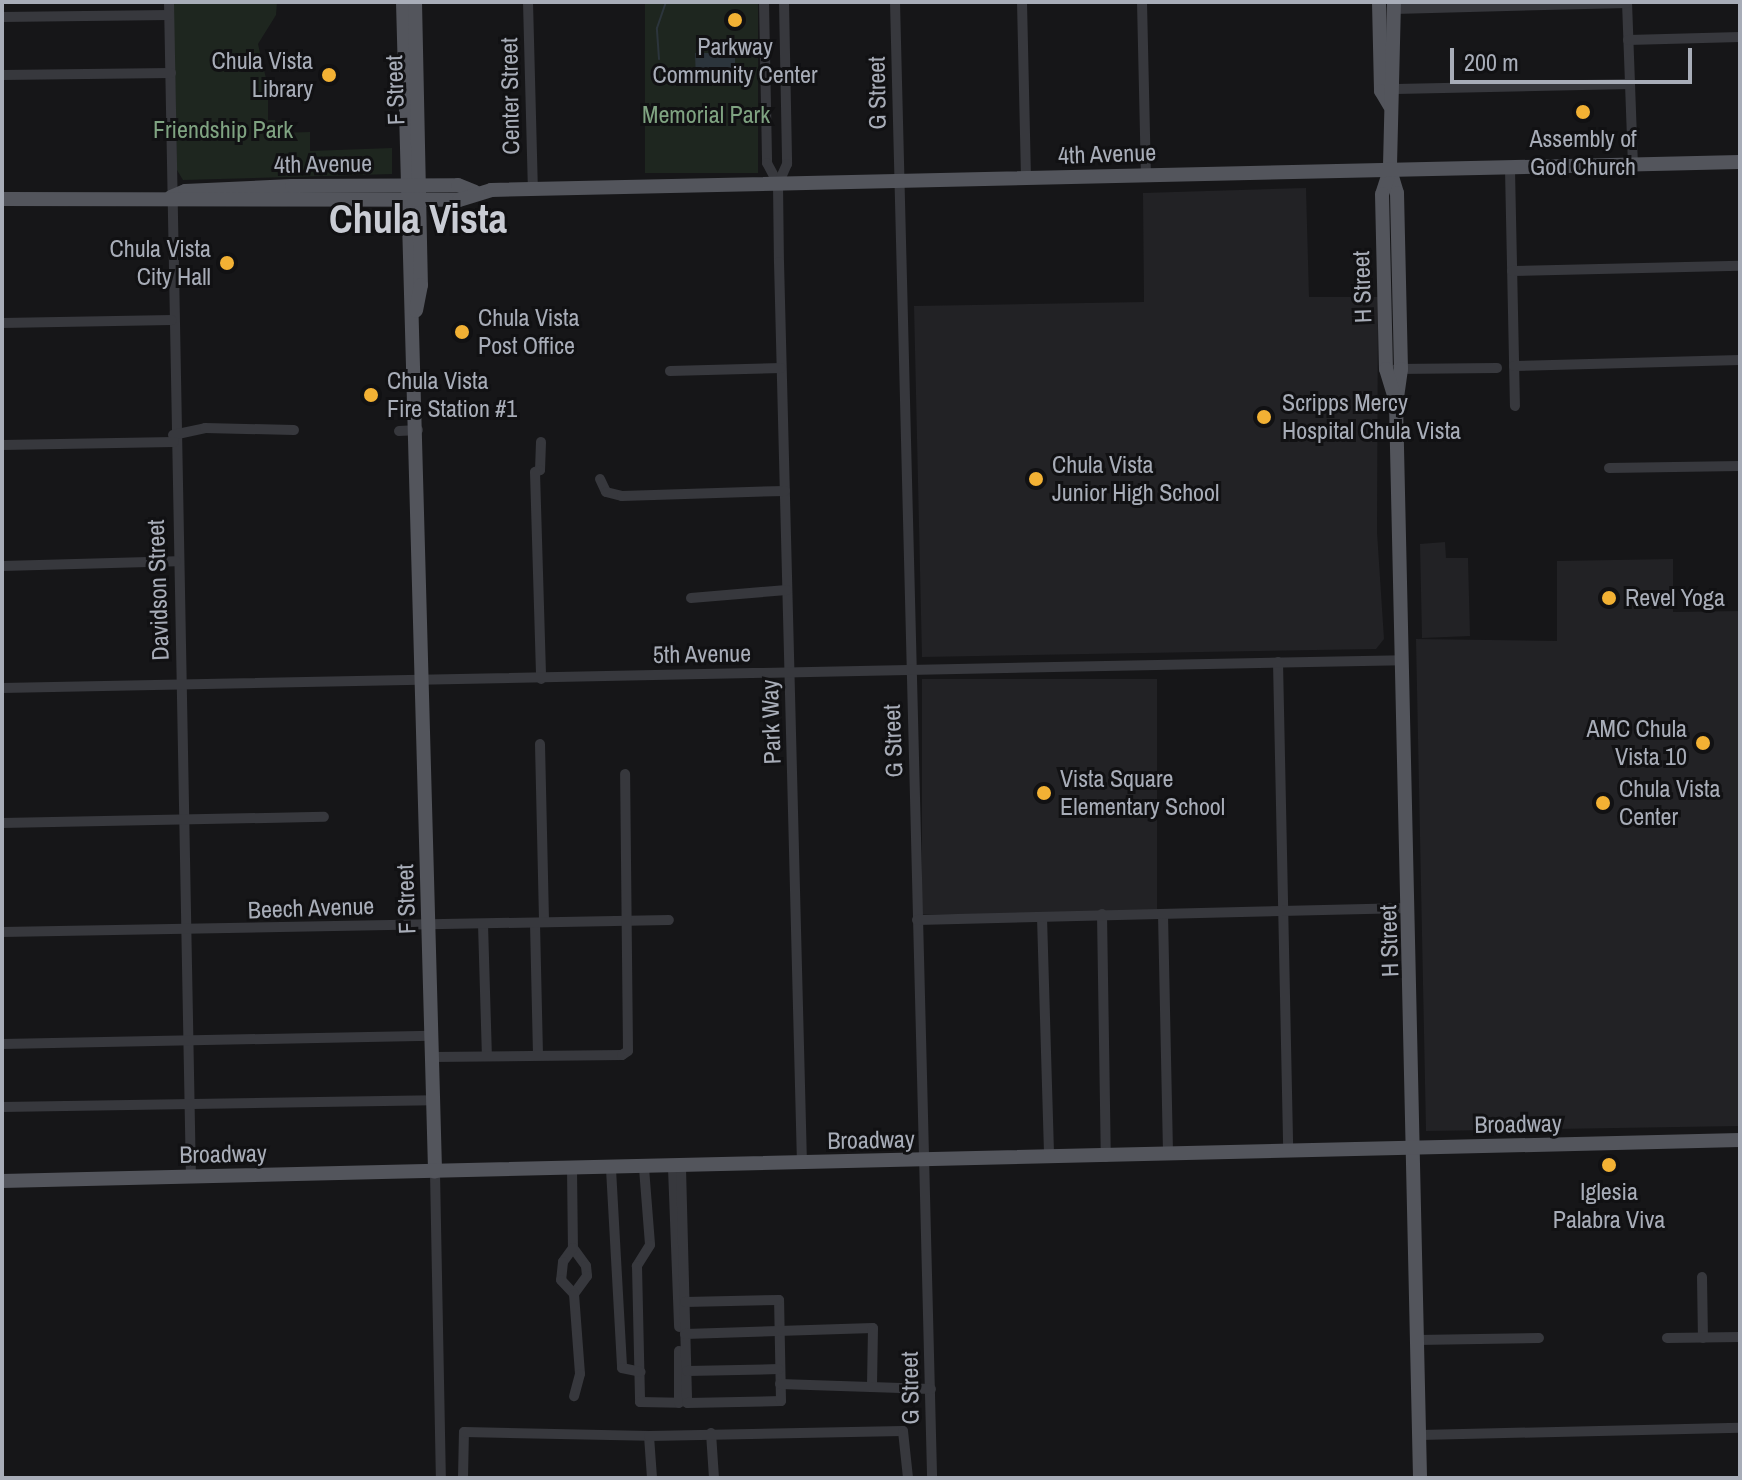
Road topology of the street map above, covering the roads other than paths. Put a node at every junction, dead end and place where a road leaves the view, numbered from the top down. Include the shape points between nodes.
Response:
1 (169, 2) edge
2 (403, 2) edge
3 (415, 2) edge
4 (528, 2) edge
5 (764, 2) edge
6 (784, 2) edge
7 (895, 2) edge
8 (1022, 2) edge
9 (1142, 2) edge
10 (1627, 3) edge
11 (1386, 5) edge
12 (169, 15) junction
13 (2, 17) edge
14 (1740, 37) edge
15 (1628, 40) junction
16 (766, 62) junction
17 (784, 62) junction
18 (171, 73) junction
19 (2, 75) edge
20 (1630, 84) junction
21 (1396, 89) junction
22 (1390, 106) junction
23 (1740, 162) edge
24 (1633, 164) junction
25 (1510, 169) junction
26 (1390, 170) junction
27 (1146, 174) junction
28 (1026, 179) junction
29 (900, 182) junction
30 (778, 184) junction
31 (533, 189) junction
32 (413, 193) junction
33 (171, 197) junction
34 (2, 199) edge
35 (1740, 266) edge
36 (1512, 271) junction
37 (172, 320) junction
38 (2, 323) edge
39 (1740, 360) edge
40 (1514, 366) junction
41 (781, 368) junction
42 (1497, 368) dead end
43 (1393, 369) junction
44 (670, 371) dead end
45 (1515, 406) dead end
46 (294, 430) dead end
47 (418, 430) junction
48 (399, 431) dead end
49 (174, 439) junction
50 (541, 442) dead end
51 (2, 445) edge
52 (1740, 466) edge
53 (1609, 468) dead end
54 (600, 479) dead end
55 (785, 491) junction
56 (176, 561) junction
57 (2, 566) edge
58 (787, 590) junction
59 (691, 598) dead end
60 (1403, 660) junction
61 (1278, 662) junction
62 (911, 671) junction
63 (790, 672) junction
64 (541, 679) junction
65 (423, 680) junction
66 (180, 685) junction
67 (2, 688) edge
68 (540, 744) dead end
69 (625, 774) dead end
70 (324, 817) dead end
71 (183, 819) junction
72 (2, 823) edge
73 (1409, 908) junction
74 (1283, 910) junction
75 (1102, 914) junction
76 (1163, 914) junction
77 (1042, 917) junction
78 (627, 919) junction
79 (669, 920) dead end
80 (917, 920) junction
81 (539, 922) junction
82 (483, 924) junction
83 (430, 925) junction
84 (185, 931) junction
85 (2, 932) edge
86 (432, 1036) junction
87 (188, 1039) junction
88 (2, 1044) edge
89 (538, 1054) junction
90 (487, 1055) junction
91 (433, 1057) junction
92 (433, 1100) junction
93 (189, 1103) junction
94 (2, 1107) edge
95 (1740, 1140) edge
96 (1414, 1148) junction
97 (1288, 1150) junction
98 (1168, 1155) junction
99 (1106, 1157) junction
100 (1049, 1158) junction
101 (923, 1161) junction
102 (802, 1163) junction
103 (644, 1168) junction
104 (677, 1168) junction
105 (572, 1169) junction
106 (611, 1169) junction
107 (435, 1172) junction
108 (191, 1176) junction
109 (2, 1181) edge
110 (573, 1248) junction
111 (1702, 1277) dead end
112 (574, 1294) junction
113 (685, 1302) junction
114 (779, 1330) junction
115 (685, 1334) junction
116 (1740, 1337) edge
117 (1539, 1338) dead end
118 (1667, 1338) dead end
119 (1703, 1338) junction
120 (1417, 1340) junction
121 (779, 1369) junction
122 (687, 1371) junction
123 (641, 1372) junction
124 (780, 1384) junction
125 (872, 1384) junction
126 (931, 1389) junction
127 (574, 1396) dead end
128 (1740, 1428) edge
129 (711, 1433) junction
130 (1420, 1435) junction
131 (649, 1436) junction
132 (441, 1478) edge
133 (463, 1478) edge
134 (652, 1478) edge
135 (714, 1478) edge
136 (908, 1478) edge
137 (932, 1478) edge
138 (1420, 1478) edge

1 - 12 street, Davidson Street
2 - 32 main road, F Street
3 - 32 main road, F Street
4 - 31 street, Center Street
5 - 16 street, Park Way
6 - 17 street, Park Way
7 - 29 street, G Street
8 - 28 street
9 - 27 street
10 - 11 street
10 - 15 street
11 - 21 main road, H Street via 1388,57 1395,64
11 - 22 main road, H Street via 1381,91
12 - 13 street
12 - 18 street, Davidson Street
14 - 15 street
15 - 20 street
16 - 17 street
16 - 30 street, Park Way via 767,163
17 - 30 street, Park Way via 787,164
18 - 19 street
18 - 33 street, Davidson Street
20 - 21 street
20 - 24 street
21 - 22 main road, H Street
22 - 26 main road, H Street
23 - 24 main road, 4th Avenue
24 - 25 main road, 4th Avenue
25 - 26 main road, 4th Avenue
25 - 36 street
26 - 27 main road, 4th Avenue
26 - 43 main road, H Street via 1382,194
27 - 28 main road, 4th Avenue
28 - 29 main road, 4th Avenue
29 - 30 main road, 4th Avenue
29 - 62 street, G Street
30 - 31 main road, 4th Avenue
30 - 41 street, Park Way
31 - 32 main road, 4th Avenue via 475,192 459,200
32 - 33 main road, 4th Avenue via 188,203
32 - 47 main road, F Street via 407,291
33 - 34 main road, 4th Avenue
33 - 37 street, Davidson Street
35 - 36 street
36 - 40 street
37 - 38 street
37 - 49 street, Davidson Street
39 - 40 street
40 - 45 street
41 - 44 street
41 - 55 street, Park Way
42 - 43 street
43 - 60 main road, H Street
46 - 49 street via 205,428
47 - 48 street
47 - 65 main road, F Street
49 - 51 street
49 - 56 street, Davidson Street
50 - 64 street via 540,470 535,472
52 - 53 street
54 - 55 street via 606,492 622,496
55 - 58 street, Park Way
56 - 57 street
56 - 66 street, Davidson Street
58 - 59 street
58 - 63 street, Park Way
60 - 61 street, 5th Avenue
60 - 73 main road, H Street
61 - 62 street, 5th Avenue
61 - 74 street
62 - 63 street, 5th Avenue
62 - 80 street, G Street
63 - 64 street, 5th Avenue
63 - 102 street, Park Way
64 - 65 street, 5th Avenue
65 - 66 street, 5th Avenue
65 - 83 main road, F Street
66 - 67 street, 5th Avenue
66 - 71 street, Davidson Street
68 - 81 street
69 - 78 street
70 - 71 street
71 - 72 street
71 - 84 street, Davidson Street
73 - 74 street
73 - 96 main road, H Street
74 - 76 street
74 - 97 street
75 - 76 street
75 - 77 street
75 - 99 street
76 - 98 street
77 - 80 street
77 - 100 street
78 - 79 street, Beech Avenue
78 - 81 street, Beech Avenue
78 - 89 street via 630,1043 622,1055
80 - 101 street, G Street
81 - 82 street, Beech Avenue
81 - 89 street
82 - 83 street, Beech Avenue
82 - 90 street
83 - 84 street, Beech Avenue
83 - 86 main road, F Street
84 - 85 street, Beech Avenue
84 - 87 street, Davidson Street
86 - 87 street
86 - 91 main road, F Street
87 - 88 street
87 - 93 street, Davidson Street
89 - 90 street
90 - 91 street
91 - 92 main road, F Street
92 - 93 street
92 - 107 main road, F Street
93 - 94 street
93 - 108 street, Davidson Street
95 - 96 main road, Broadway
96 - 97 main road, Broadway
96 - 120 main road, H Street
97 - 98 main road, Broadway
98 - 99 main road, Broadway
99 - 100 main road, Broadway
100 - 101 main road, Broadway
101 - 102 main road, Broadway
101 - 126 street, G Street
102 - 104 main road, Broadway
103 - 104 main road, Broadway
103 - 106 main road, Broadway
103 - 123 street via 650,1245 637,1266
104 - 113 street
104 - 123 street via 679,1403 640,1402
105 - 106 main road, Broadway
105 - 107 main road, Broadway
105 - 110 street
106 - 123 street via 622,1368
107 - 108 main road, Broadway
107 - 132 street, F Street
108 - 109 main road, Broadway
110 - 112 street via 563,1262 561,1280
110 - 112 street via 587,1276
111 - 119 street
112 - 127 street via 580,1374
113 - 114 street via 779,1300
113 - 115 street
114 - 115 street
114 - 121 street
114 - 125 street via 873,1328
115 - 122 street
116 - 119 street
117 - 120 street
118 - 119 street
120 - 130 main road, H Street
121 - 122 street
121 - 124 street
122 - 124 street via 687,1403 781,1401
124 - 125 street
125 - 126 street
126 - 137 street, G Street
128 - 130 street
129 - 131 street
129 - 135 street
129 - 136 street via 903,1431
130 - 138 main road, H Street
131 - 133 street via 464,1432
131 - 134 street

